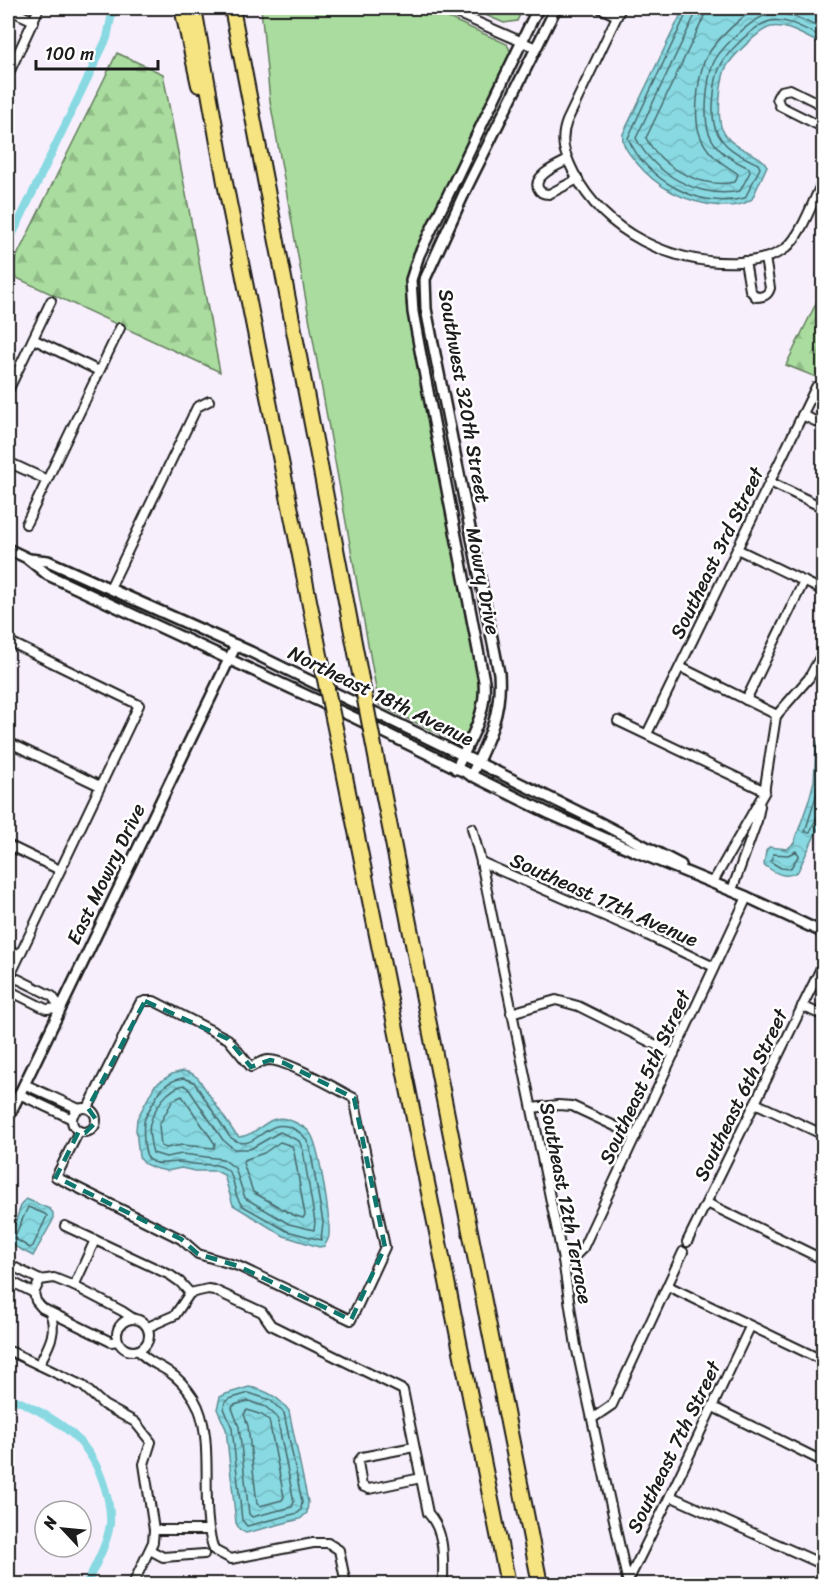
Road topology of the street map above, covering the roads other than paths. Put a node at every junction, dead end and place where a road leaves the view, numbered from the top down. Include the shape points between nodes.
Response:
1 (39, 8) edge
2 (182, 8) edge
3 (194, 8) edge
4 (232, 8) edge
5 (445, 8) edge
6 (538, 8) edge
7 (556, 8) edge
8 (600, 8) edge
9 (621, 8) edge
10 (8, 9) edge
11 (617, 16) junction
12 (34, 21) junction
13 (522, 42) junction
14 (536, 48) junction
15 (8, 75) edge
16 (824, 106) edge
17 (824, 128) edge
18 (568, 160) junction
19 (576, 176) junction
20 (824, 179) edge
21 (226, 188) junction
22 (761, 259) junction
23 (744, 261) junction
24 (51, 301) dead end
25 (120, 328) dead end
26 (33, 339) junction
27 (99, 371) junction
28 (816, 387) dead end
29 (8, 391) edge
30 (210, 401) dead end
31 (802, 415) junction
32 (824, 425) edge
33 (8, 462) edge
34 (47, 480) junction
35 (770, 482) junction
36 (824, 508) edge
37 (26, 524) dead end
38 (8, 549) edge
39 (737, 549) junction
40 (27, 558) junction
41 (804, 581) junction
42 (110, 588) junction
43 (824, 591) edge
44 (8, 641) edge
45 (236, 645) junction
46 (824, 650) edge
47 (229, 659) junction
48 (680, 667) junction
49 (746, 700) junction
50 (777, 714) junction
51 (618, 721) dead end
52 (647, 734) junction
53 (8, 742) edge
54 (463, 756) junction
55 (477, 763) junction
56 (456, 769) junction
57 (471, 776) junction
58 (100, 786) junction
59 (765, 791) junction
60 (760, 802) junction
61 (472, 828) dead end
62 (8, 845) edge
63 (481, 862) junction
64 (60, 870) junction
65 (714, 882) junction
66 (732, 890) junction
67 (747, 897) junction
68 (824, 933) edge
69 (8, 949) edge
70 (20, 955) junction
71 (824, 962) edge
72 (714, 968) junction
73 (8, 981) edge
74 (36, 988) junction
75 (30, 1001) junction
76 (802, 1006) junction
77 (61, 1008) junction
78 (511, 1013) junction
79 (824, 1016) edge
80 (674, 1054) junction
81 (24, 1084) junction
82 (19, 1094) junction
83 (755, 1103) junction
84 (83, 1108) junction
85 (532, 1108) junction
86 (8, 1118) edge
87 (72, 1119) junction
88 (79, 1131) junction
89 (824, 1135) edge
90 (636, 1136) junction
91 (707, 1203) junction
92 (65, 1226) dead end
93 (95, 1240) junction
94 (687, 1242) dead end
95 (683, 1252) dead end
96 (563, 1260) junction
97 (824, 1260) edge
98 (8, 1264) edge
99 (8, 1280) edge
100 (40, 1280) junction
101 (74, 1286) junction
102 (668, 1286) junction
103 (33, 1293) junction
104 (190, 1293) junction
105 (50, 1313) junction
106 (134, 1319) junction
107 (148, 1327) junction
108 (750, 1327) junction
109 (118, 1341) junction
110 (139, 1351) junction
111 (12, 1352) dead end
112 (824, 1361) edge
113 (39, 1365) junction
114 (712, 1407) junction
115 (593, 1418) junction
116 (414, 1447) junction
117 (824, 1462) edge
118 (421, 1478) junction
119 (670, 1496) junction
120 (154, 1530) junction
121 (208, 1530) junction
122 (150, 1550) junction
123 (204, 1554) dead end
124 (824, 1565) edge
125 (442, 1583) edge
126 (628, 1583) edge
127 (133, 1584) edge
128 (346, 1584) edge
129 (432, 1584) edge
130 (508, 1584) edge
131 (540, 1584) edge

1 - 12 street
2 - 21 highway via 213,154
3 - 21 highway
4 - 131 highway, bridge
5 - 13 street
6 - 13 street
7 - 14 street, Southwest 320th Street
8 - 11 street
9 - 11 street
10 - 12 street
11 - 18 street via 564,130 562,142
12 - 15 street
13 - 14 street
13 - 54 street, Mowry Drive via 419,255 411,280 413,312 484,681 481,715
14 - 55 street, Southwest 320th Street via 425,279 426,309 499,673 496,718
16 - 17 street via 790,89 781,91 777,98 780,106
18 - 19 street
18 - 19 street via 541,176 538,189 549,194
19 - 23 street via 609,218 655,248 702,260
20 - 22 street via 794,239 784,249
21 - 130 highway, bridge
22 - 23 street
22 - 23 street via 770,288 761,297 750,290
24 - 26 street
25 - 27 street
26 - 27 street
26 - 29 street
27 - 34 street
28 - 31 street, Southeast 3rd Street
30 - 42 street via 197,406
31 - 32 street
31 - 35 street, Southeast 3rd Street
33 - 34 street
34 - 37 street
35 - 36 street
35 - 39 street, Southeast 3rd Street
38 - 40 street, Northeast 18th Avenue
39 - 41 street
39 - 48 street, Southeast 3rd Street
40 - 42 street, Northeast 18th Avenue via 48,561
40 - 47 street, Northeast 18th Avenue via 48,575
41 - 43 street
41 - 49 street
42 - 45 street, Northeast 18th Avenue
44 - 58 street via 140,705
45 - 47 street, East Mowry Drive
45 - 54 street, Northeast 18th Avenue
46 - 50 street via 801,690
47 - 56 street, Northeast 18th Avenue
47 - 77 street, East Mowry Drive
48 - 49 street
48 - 52 street, Southeast 3rd Street
49 - 50 street
50 - 59 street
51 - 52 street
52 - 59 street
53 - 58 street
54 - 55 street, Northeast 18th Avenue
54 - 56 street, Mowry Drive
55 - 57 street, Southwest 320th Street
55 - 65 street, Northeast 18th Avenue
56 - 57 street, Northeast 18th Avenue
57 - 65 street, Northeast 18th Avenue via 591,833
58 - 64 street
59 - 60 street
60 - 65 street
60 - 66 street
61 - 63 street, Southeast 12th Terrace
62 - 64 street
63 - 72 street, Southeast 17th Avenue
63 - 78 street, Southeast 12th Terrace
64 - 70 street
65 - 66 street, Northeast 18th Avenue
66 - 67 street, Northeast 18th Avenue
67 - 68 street, Northeast 18th Avenue
67 - 72 street, Southeast 5th Street
69 - 70 street
70 - 73 street
71 - 76 street, Southeast 6th Street
72 - 80 street, Southeast 5th Street
73 - 74 street via 18,979
73 - 75 street via 12,992
74 - 75 street
74 - 77 street via 52,996
75 - 77 street via 46,1009
76 - 79 street
76 - 83 street, Southeast 6th Street
77 - 81 street, East Mowry Drive
78 - 80 street via 556,1000 578,1006
78 - 85 street, Southeast 12th Terrace
80 - 90 street, Southeast 5th Street
81 - 82 street, East Mowry Drive
81 - 84 street
82 - 86 street, East Mowry Drive
82 - 87 street
83 - 89 street
83 - 91 street, Southeast 6th Street
84 - 87 street
84 - 88 street via 94,1113 96,1125 90,1131
84 - 88 street via 140,1003 145,1001 154,1001 228,1038 251,1067 270,1060 284,1064 354,1098 385,1247 351,1320 238,1266 198,1254 181,1239 56,1177
85 - 90 street via 572,1107
85 - 96 street, Southeast 12th Terrace
87 - 88 street
90 - 96 street, Southeast 5th Street via 583,1248
91 - 94 street, Southeast 6th Street
91 - 97 street
92 - 93 street
93 - 101 street
93 - 104 street via 170,1275
95 - 102 street
96 - 115 street, Southeast 12th Terrace via 576,1346
98 - 100 street
99 - 103 street
100 - 101 street via 54,1278
100 - 103 street
101 - 106 street
102 - 108 street
102 - 115 street via 612,1405
103 - 105 street
104 - 107 street via 176,1315
104 - 116 street via 214,1290 261,1312 271,1325 403,1390
105 - 109 street
105 - 113 street via 53,1336
106 - 107 street
106 - 109 street via 120,1326
107 - 110 street via 150,1338
108 - 112 street
108 - 114 street, Southeast 7th Street
109 - 110 street via 129,1351
110 - 121 street via 185,1386 202,1414
111 - 113 street
113 - 120 street via 83,1386 104,1405 135,1422 151,1442 144,1470
114 - 117 street
114 - 119 street, Southeast 7th Street
115 - 126 street, Southeast 12th Terrace
116 - 118 street
116 - 118 street via 362,1457 358,1462 362,1486 369,1489
118 - 125 street via 445,1561
119 - 124 street
119 - 126 street, Southeast 7th Street
120 - 121 street
120 - 122 street
121 - 128 street via 214,1550 231,1559 328,1543 339,1550
122 - 123 street via 163,1557
122 - 127 street
125 - 129 street

